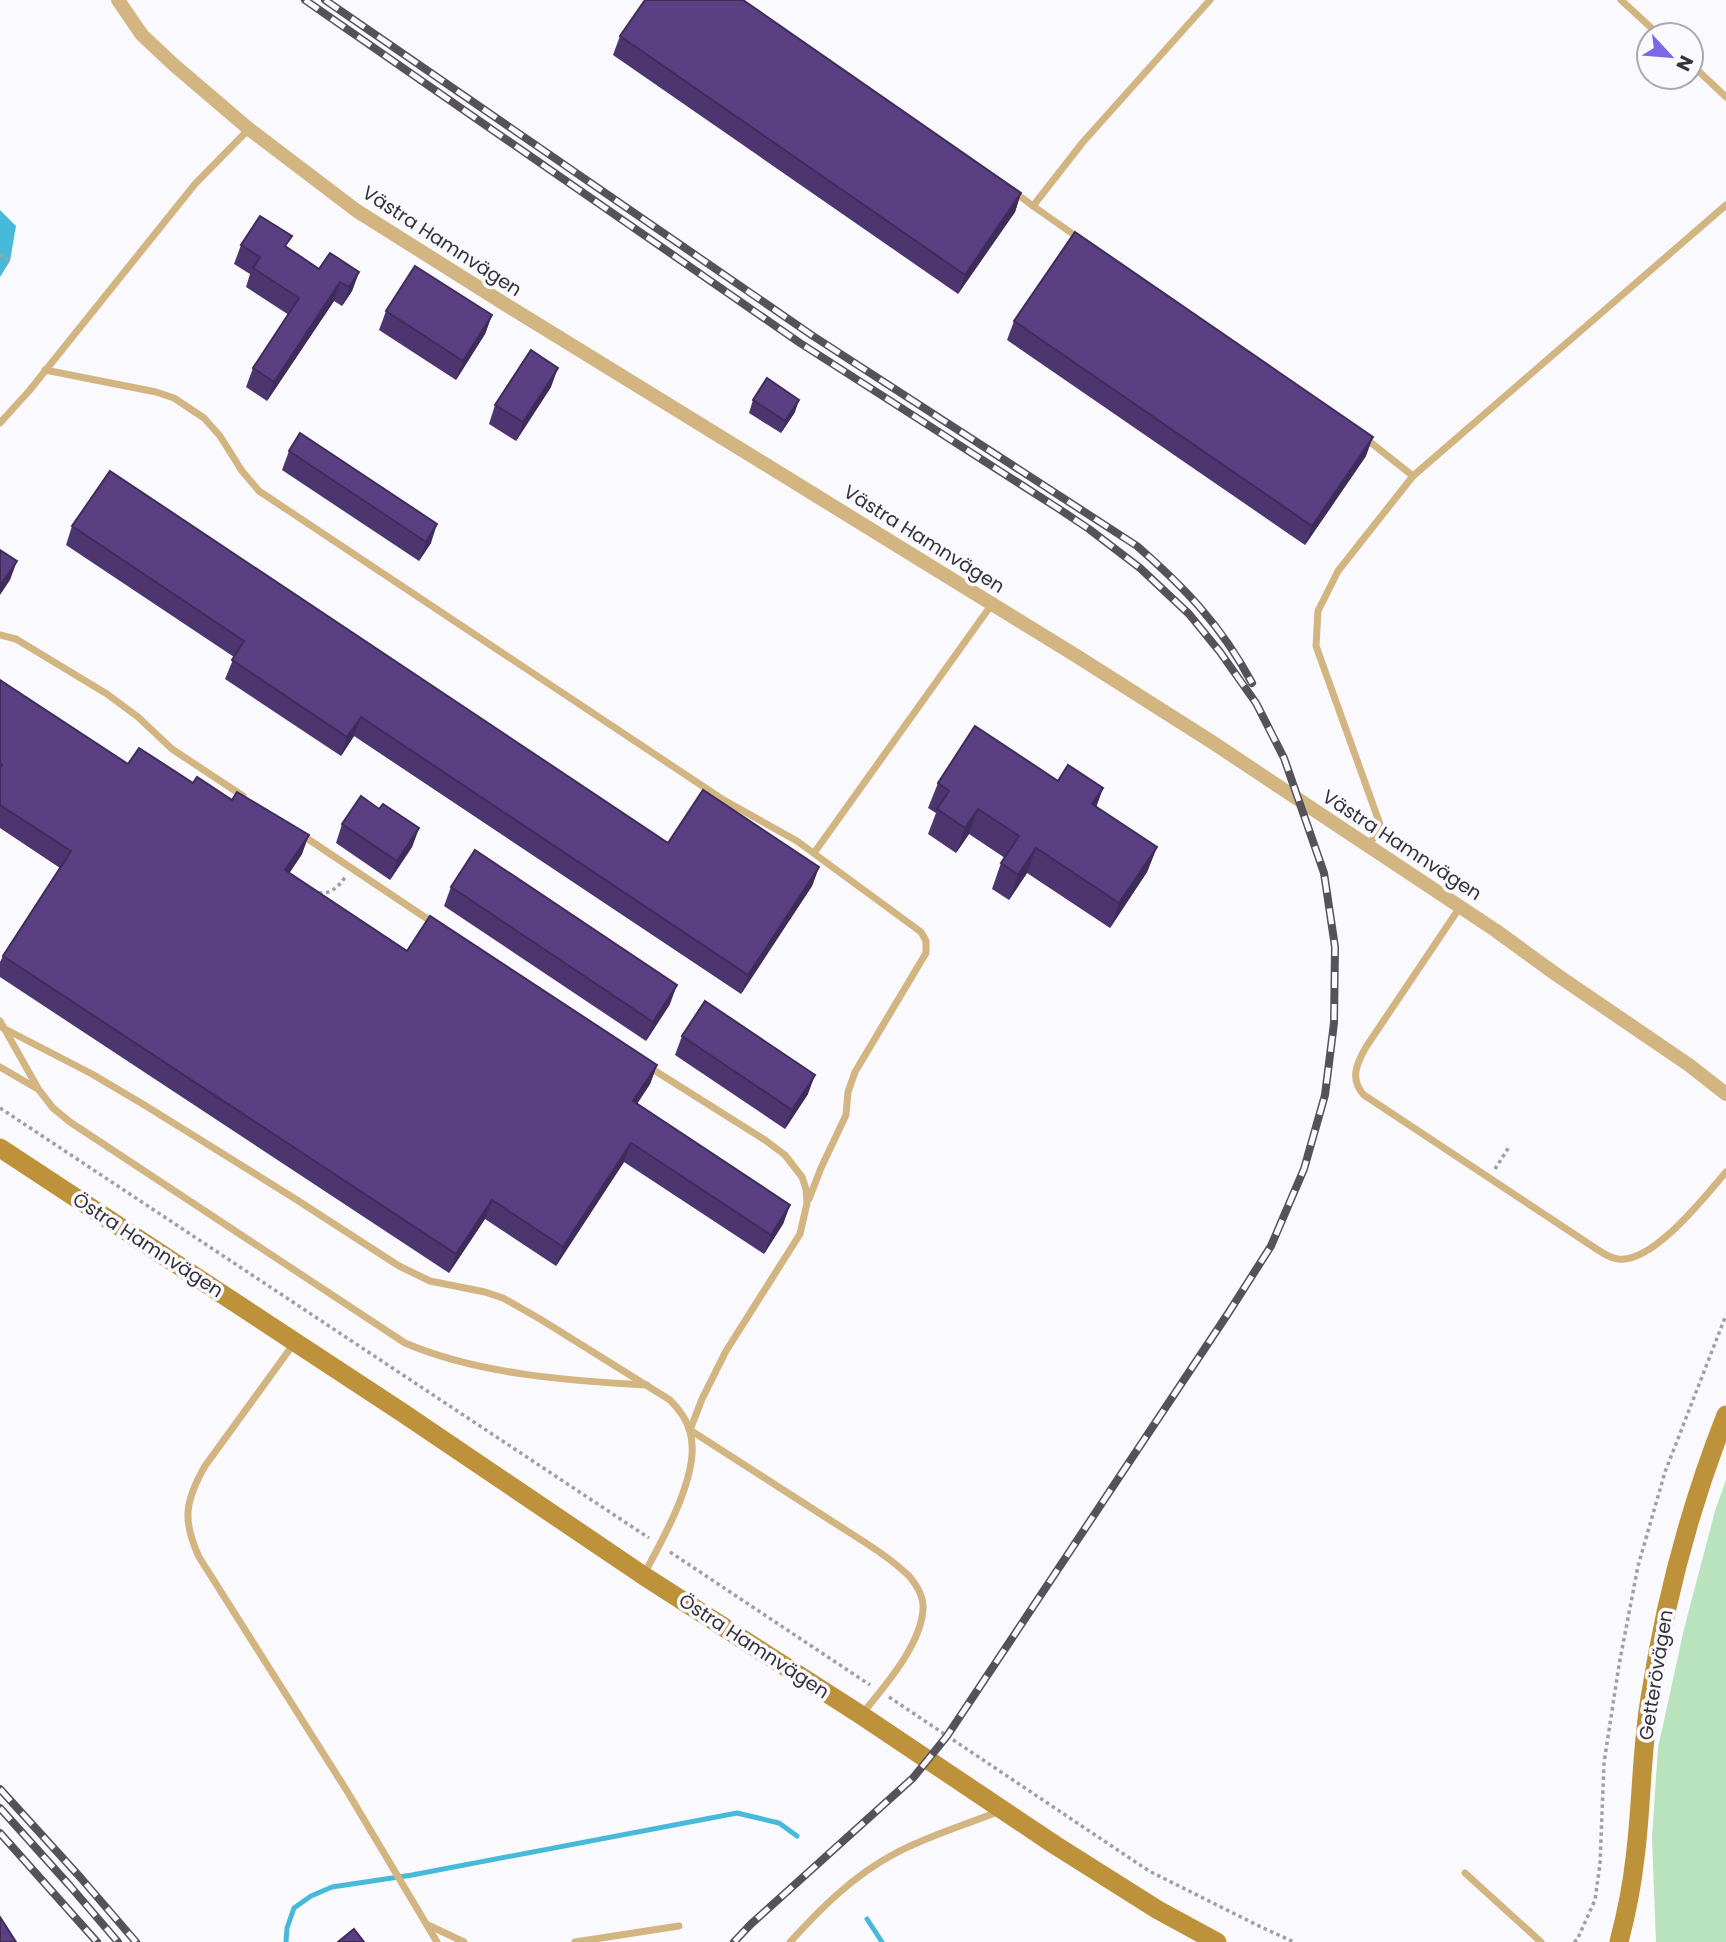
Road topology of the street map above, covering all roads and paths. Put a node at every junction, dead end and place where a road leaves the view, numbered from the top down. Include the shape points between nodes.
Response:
1 (118, 0) edge
2 (1210, 0) edge
3 (1621, 0) edge
4 (1644, 21) edge
5 (1705, 77) edge
6 (1726, 97) edge
7 (249, 129) junction
8 (1010, 190) edge
9 (1726, 205) edge
10 (1033, 206) junction
11 (1089, 245) edge
12 (0, 255) edge
13 (10, 261) dead end
14 (45, 370) junction
15 (0, 423) edge
16 (1356, 432) edge
17 (1413, 476) junction
18 (992, 604) junction
19 (0, 635) edge
20 (246, 798) edge
21 (289, 827) edge
22 (1368, 845) junction
23 (814, 853) junction
24 (352, 869) junction
25 (312, 892) edge
26 (1461, 906) junction
27 (445, 931) edge
28 (2, 1024) edge
29 (639, 1060) edge
30 (0, 1067) edge
31 (39, 1090) junction
32 (1726, 1094) edge
33 (0, 1108) edge
34 (1509, 1147) dead end
35 (0, 1148) edge
36 (1726, 1172) edge
37 (1489, 1178) junction
38 (807, 1203) junction
39 (1726, 1315) edge
40 (296, 1342) junction
41 (648, 1385) junction
42 (1726, 1415) edge
43 (690, 1430) junction
44 (660, 1545) junction
45 (644, 1576) junction
46 (880, 1692) junction
47 (861, 1715) junction
48 (1004, 1810) junction
49 (1465, 1873) dead end
50 (427, 1925) junction
51 (679, 1926) dead end
52 (1207, 1940) edge
53 (437, 1942) edge
54 (464, 1942) edge
55 (575, 1942) edge
56 (790, 1942) edge
57 (1294, 1942) edge
58 (1541, 1942) edge
59 (1574, 1942) edge
60 (1619, 1942) edge

1 - 7 street, Västra Hamnvägen via 158,50
2 - 10 lane via 1083,142
3 - 4 lane
5 - 6 lane
7 - 14 lane via 195,184
7 - 18 street, Västra Hamnvägen via 395,236
8 - 10 lane
9 - 17 lane
10 - 11 lane
12 - 13 path
14 - 15 lane
14 - 23 lane via 174,398 204,418 259,491 278,505 722,799
16 - 17 lane
17 - 22 lane via 1338,571 1318,611 1316,646 1381,827
18 - 22 street, Västra Hamnvägen
18 - 23 lane
19 - 20 lane via 16,639 107,694 172,749
21 - 24 lane
22 - 26 street, Västra Hamnvägen
23 - 38 lane via 921,932 926,953 855,1072 846,1115
24 - 25 path via 332,892
24 - 27 lane
26 - 32 street, Västra Hamnvägen
26 - 37 lane via 1366,1047 1356,1065 1355,1079 1364,1095
28 - 31 lane
28 - 41 lane via 146,1106 399,1266 429,1281 503,1298
29 - 38 lane via 785,1155 802,1177
30 - 31 lane
31 - 41 lane via 70,1122 405,1343 488,1367 567,1380
33 - 44 path
34 - 37 path
35 - 40 street, Östra Hamnvägen
36 - 37 lane via 1664,1239 1626,1259 1608,1256
38 - 43 lane via 800,1234 726,1351
39 - 59 path via 1665,1472 1638,1566 1604,1763 1595,1900
40 - 45 street, Östra Hamnvägen
40 - 50 lane via 194,1486 188,1504 192,1541
41 - 43 lane via 680,1410
42 - 60 street, Getterövägen via 1705,1467 1669,1594 1650,1699 1635,1858
43 - 44 lane via 693,1444 687,1480
43 - 46 lane via 909,1576 923,1602 922,1618 904,1658
44 - 45 lane
44 - 46 path
45 - 47 street, Östra Hamnvägen
46 - 47 lane
46 - 57 path via 1149,1871
47 - 48 street, Östra Hamnvägen
48 - 52 street, Östra Hamnvägen
48 - 56 lane via 893,1854 825,1904
49 - 58 lane
50 - 53 lane
50 - 54 lane
51 - 55 lane

